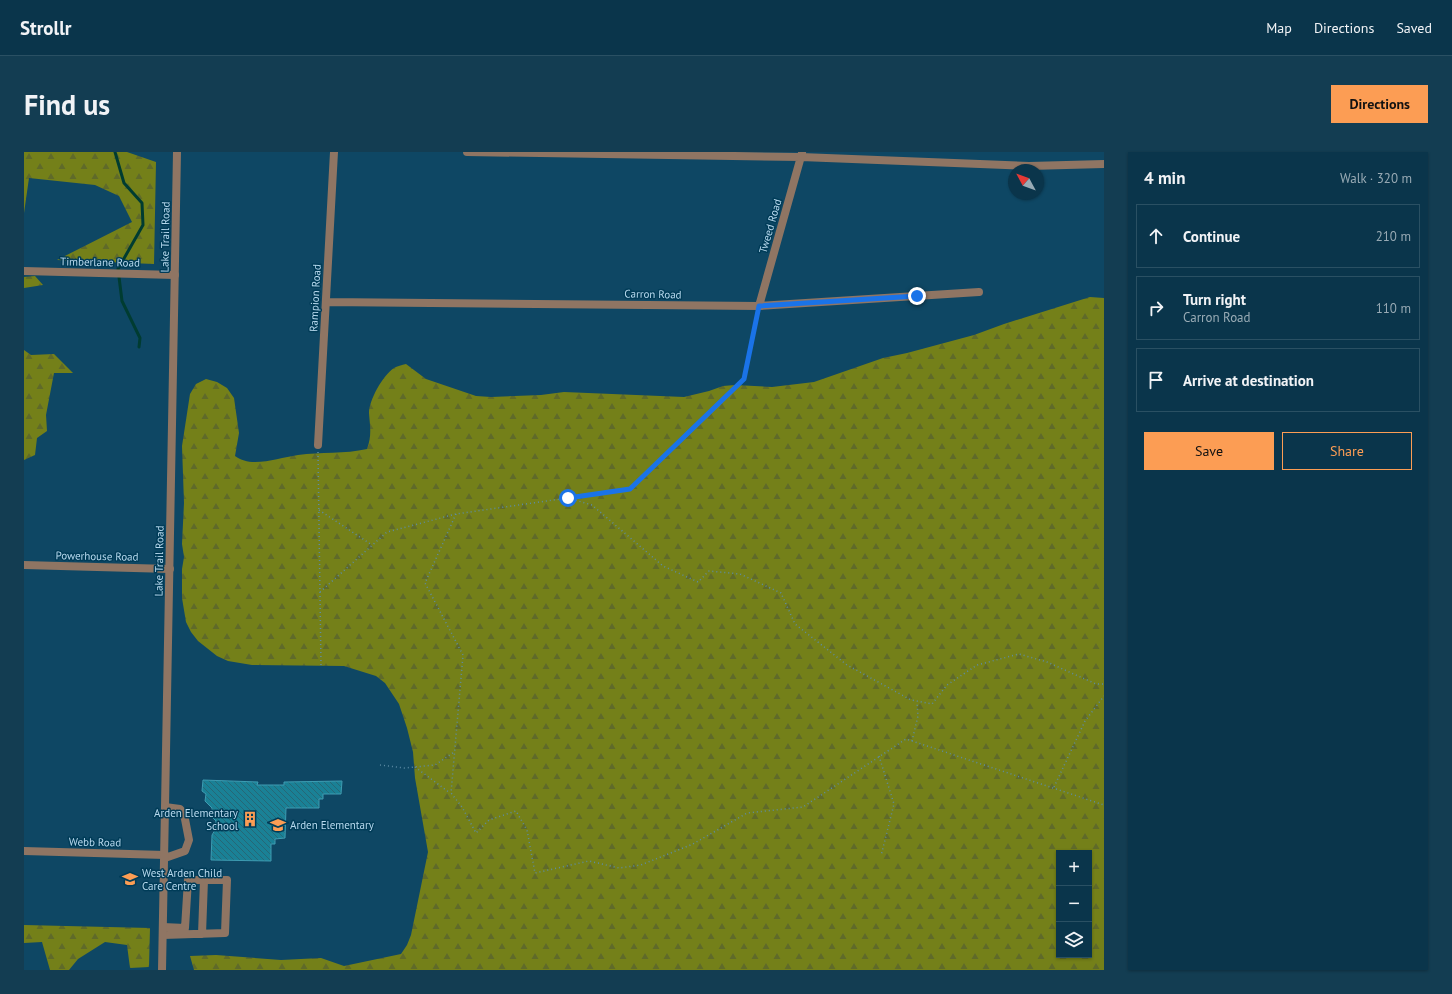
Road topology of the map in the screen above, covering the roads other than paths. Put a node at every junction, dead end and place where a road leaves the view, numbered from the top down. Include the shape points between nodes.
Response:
1 (178, 152) edge
2 (334, 152) edge
3 (467, 152) edge
4 (801, 154) edge
5 (1104, 164) edge
6 (24, 271) edge
7 (176, 275) junction
8 (979, 292) dead end
9 (326, 302) junction
10 (759, 306) junction
11 (318, 445) road end
12 (24, 565) edge
13 (170, 569) junction
14 (166, 807) junction
15 (24, 851) edge
16 (165, 856) junction
17 (204, 880) junction
18 (163, 931) junction
19 (202, 934) junction
20 (162, 970) edge

1 - 7 street, Lake Trail Road
2 - 9 street, Rampion Road
3 - 4 street
4 - 5 street via 1029,166
4 - 10 street, Tweed Road
6 - 7 street, Timberlane Road
7 - 13 street, Lake Trail Road
8 - 10 street, Carron Road
9 - 10 street, Carron Road
9 - 11 street, Rampion Road
12 - 13 street, Powerhouse Road
13 - 14 street, Lake Trail Road
14 - 16 street, Lake Trail Road
14 - 16 street via 180,809 184,814 189,840 185,851
15 - 16 street, Webb Road
16 - 18 street, Lake Trail Road
17 - 18 street via 188,880 185,928
17 - 19 street
17 - 19 street via 227,880 225,934
18 - 19 street
18 - 20 street, Lake Trail Road

